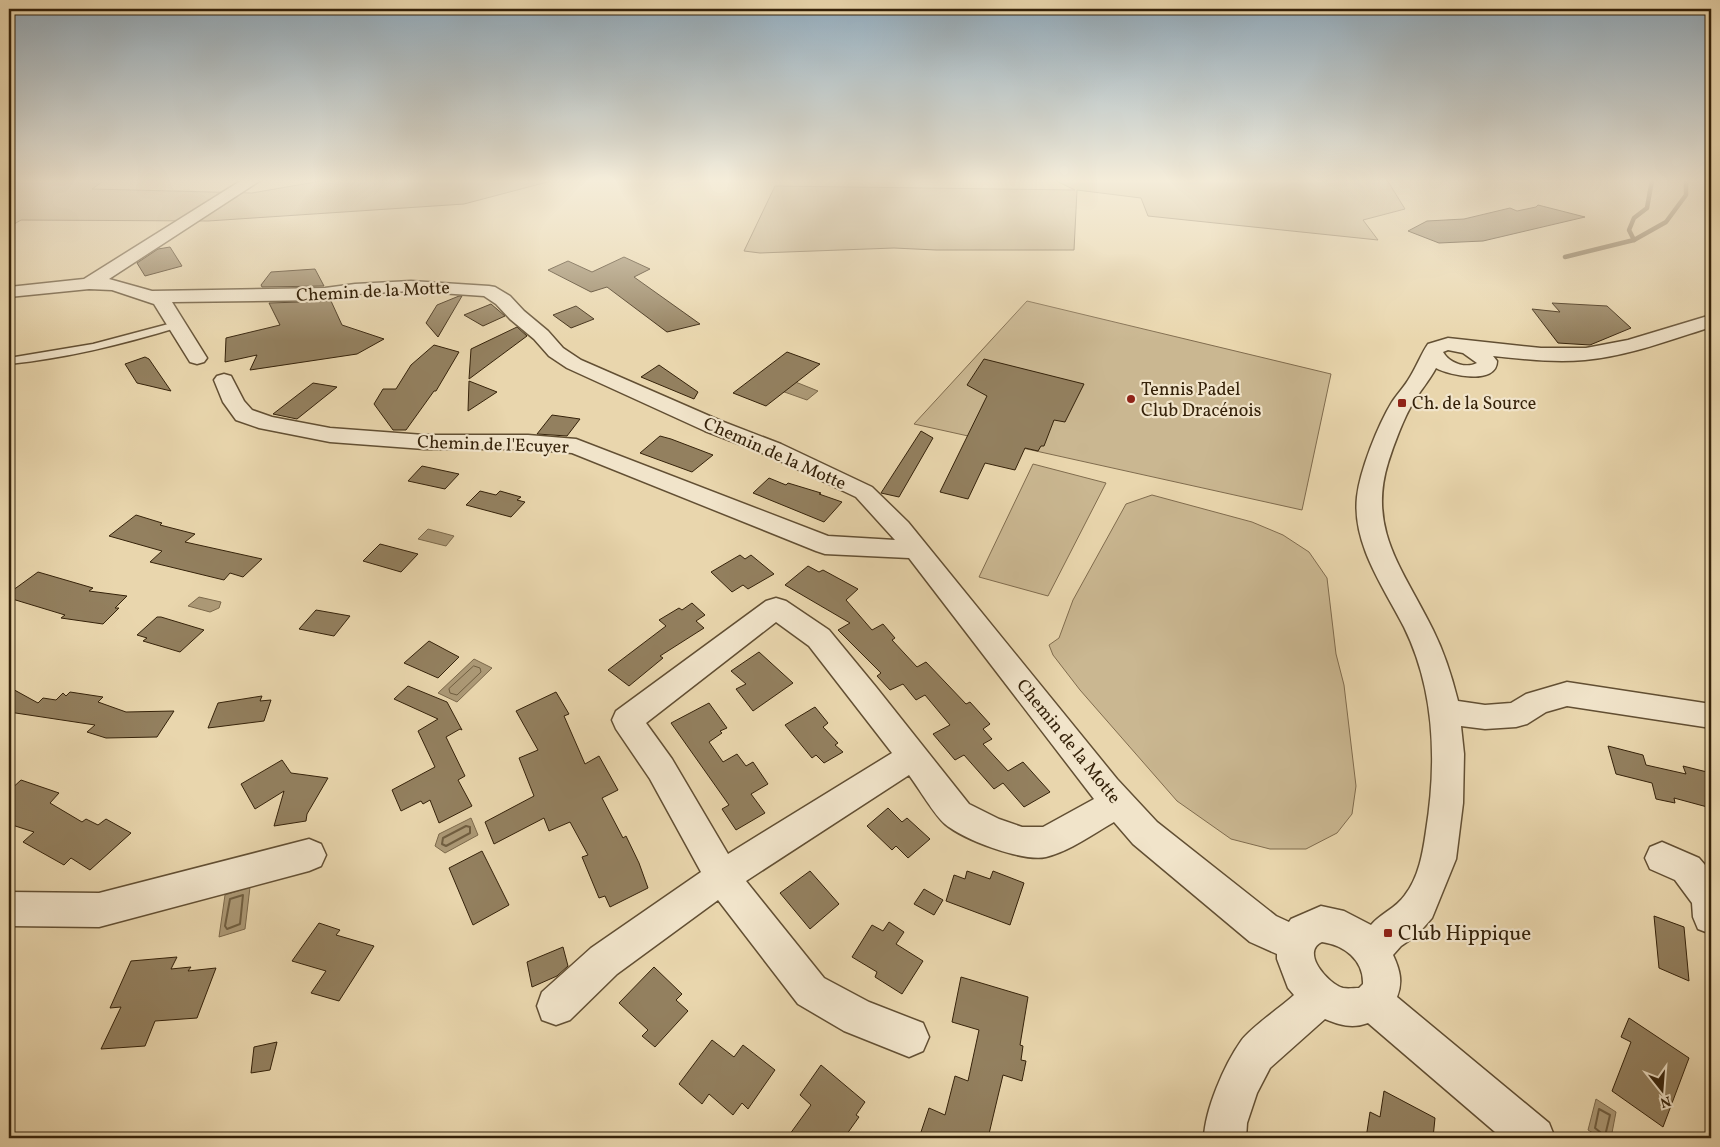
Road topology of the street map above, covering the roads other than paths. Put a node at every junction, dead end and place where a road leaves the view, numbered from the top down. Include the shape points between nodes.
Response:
1 (169, 234) edge
2 (89, 284) junction
3 (9, 292) edge
4 (276, 296) joint
5 (150, 297) junction
6 (1711, 321) edge
7 (178, 329) junction
8 (1463, 346) junction
9 (1511, 351) junction
10 (1433, 352) junction
11 (198, 358) dead end
12 (9, 361) edge
13 (1487, 361) junction
14 (1457, 369) junction
15 (1420, 379) junction
16 (224, 380) dead end
17 (916, 550) junction
18 (1445, 712) junction
19 (1711, 716) edge
20 (911, 756) junction
21 (1118, 802) junction
22 (308, 855) dead end
23 (1662, 858) dead end
24 (722, 877) junction
25 (9, 909) edge
26 (1711, 917) edge
27 (1295, 944) junction
28 (1373, 952) junction
29 (1321, 996) junction
30 (1373, 1002) junction
31 (556, 1006) dead end
32 (909, 1037) dead end
33 (1226, 1138) edge
34 (1534, 1138) edge

1 - 2 street
2 - 3 street
2 - 5 street via 114,285
4 - 5 street
4 - 17 street, Chemin de la Motte via 402,286 489,291 503,300 556,352 574,364 773,449 864,492
5 - 7 street via 161,300
6 - 9 street via 1606,352 1562,356
7 - 11 street
7 - 12 lane via 67,354
8 - 9 street
8 - 10 street via 1446,344 1436,347
8 - 13 street via 1479,353
9 - 13 street
10 - 14 street via 1438,360
10 - 15 street
13 - 14 street via 1487,365 1478,371
14 - 15 street
15 - 18 street via 1402,403 1376,463 1369,498 1371,528 1380,556 1432,657
16 - 17 street, Chemin de l'Ecuyer via 244,415 267,423 330,435 424,442 528,442 576,446 825,545
17 - 21 street, Chemin de la Motte
18 - 19 street via 1485,717 1516,715 1537,702 1567,694
18 - 28 street via 1447,803 1439,859 1419,906 1404,923 1388,933
20 - 21 street via 957,814 991,832 1022,842 1045,842
20 - 24 street
20 - 24 street via 866,694 819,638 776,608 627,720 661,769
21 - 27 street, Chemin de la Motte via 1145,833 1213,889 1263,929
22 - 25 street via 98,910
23 - 26 street via 1687,869 1709,897
24 - 31 street via 604,961
24 - 32 street via 811,991 858,1017
27 - 28 street via 1309,927 1334,925 1362,940
27 - 29 street via 1294,957 1299,971
28 - 30 street via 1383,979
29 - 30 street via 1340,1006 1358,1008
29 - 33 street via 1256,1054 1240,1084 1226,1123
30 - 34 street

